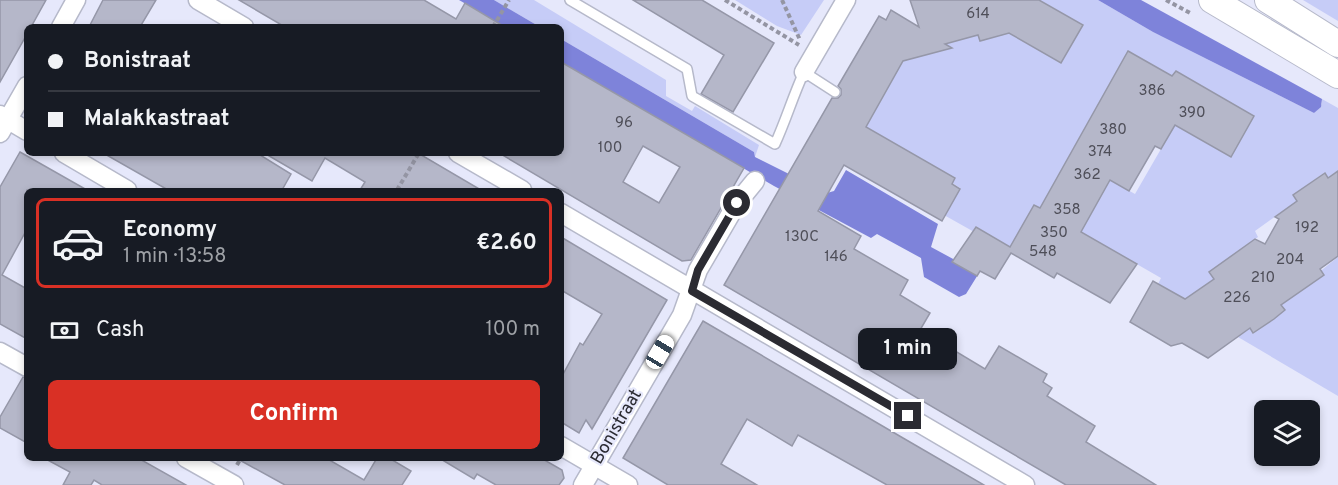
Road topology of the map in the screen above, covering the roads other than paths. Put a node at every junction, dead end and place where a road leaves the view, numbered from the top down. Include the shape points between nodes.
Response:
1 (76, 0) edge
2 (198, 0) edge
3 (570, 0) edge
4 (846, 0) edge
5 (1212, 0) edge
6 (1268, 0) edge
7 (63, 24) edge
8 (239, 24) edge
9 (1338, 44) edge
10 (804, 72) junction
11 (1338, 75) edge
12 (24, 91) edge
13 (835, 92) dead end
14 (3, 123) edge
15 (24, 130) edge
16 (69, 156) edge
17 (463, 156) edge
18 (755, 181) dead end
19 (124, 188) edge
20 (519, 188) edge
21 (564, 215) edge
22 (692, 291) junction
23 (0, 352) edge
24 (24, 365) edge
25 (564, 448) edge
26 (191, 461) edge
27 (595, 465) junction
28 (234, 485) edge
29 (583, 485) edge
30 (628, 485) edge
31 (1025, 485) edge

1 - 7 street
2 - 8 street
3 - 10 lane via 687,69 692,96 775,144
4 - 10 street
5 - 11 main road
6 - 9 main road
10 - 13 lane
12 - 14 street
14 - 15 street
16 - 19 street
17 - 20 street
18 - 22 street, Bonistraat via 737,203 698,270
21 - 22 street
22 - 27 street, Bonistraat
22 - 31 street
23 - 24 street
25 - 27 street
26 - 28 street
27 - 29 street, Bonistraat
27 - 30 street

